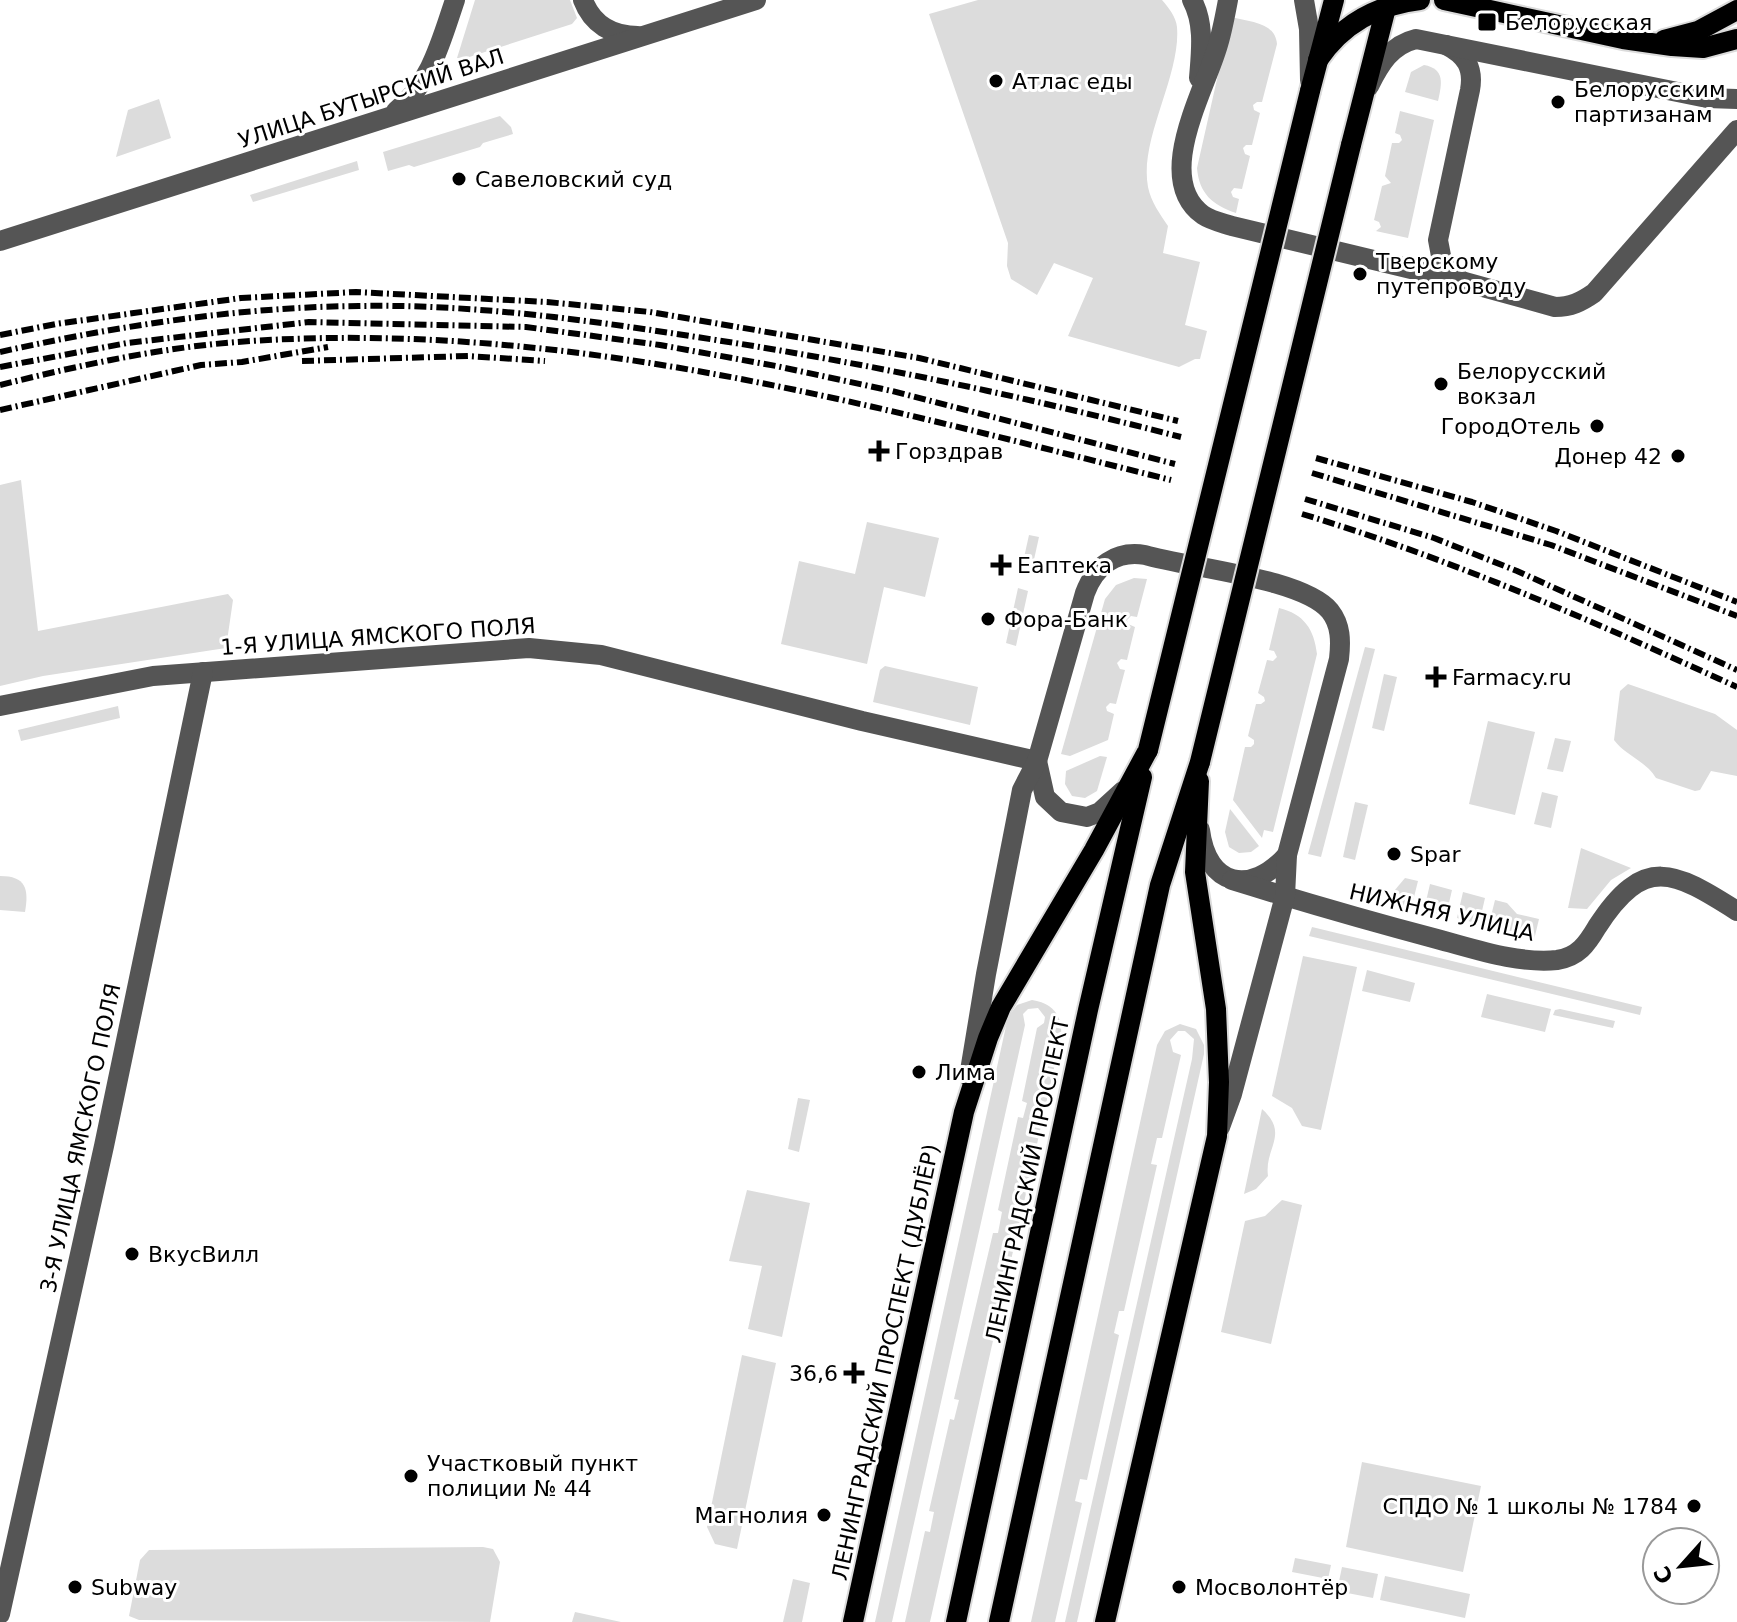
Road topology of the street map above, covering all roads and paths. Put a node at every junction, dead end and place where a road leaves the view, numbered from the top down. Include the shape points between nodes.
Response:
1 (455, 0) edge
2 (583, 0) edge
3 (756, 0) edge
4 (1192, 0) edge
5 (1228, 0) edge
6 (1304, 0) edge
7 (1334, 0) edge
8 (1420, 0) edge
9 (1444, 0) edge
10 (1387, 3) edge
11 (1737, 10) edge
12 (650, 36) junction
13 (1737, 39) edge
14 (1652, 42) junction
15 (1443, 43) junction
16 (1318, 60) junction
17 (1310, 91) junction
18 (1197, 98) junction
19 (1737, 99) edge
20 (1361, 102) junction
21 (390, 116) junction
22 (1737, 130) edge
23 (0, 241) edge
24 (1461, 281) junction
25 (203, 672) junction
26 (0, 706) edge
27 (1148, 750) junction
28 (1037, 761) junction
29 (1200, 762) junction
30 (1135, 776) junction
31 (1198, 810) junction
32 (1287, 855) junction
33 (1232, 880) junction
34 (1285, 896) junction
35 (1737, 911) edge
36 (964, 1112) junction
37 (1217, 1136) junction
38 (0, 1614) edge
39 (853, 1622) edge
40 (956, 1622) edge
41 (999, 1622) edge
42 (1105, 1622) edge

1 - 21 street via 424,80
2 - 12 street via 590,16 606,30
3 - 12 street, УЛИЦА БУТЫРСКИЙ ВАЛ
4 - 18 street via 1201,32
5 - 18 street via 1217,49
6 - 17 street
7 - 16 main road
8 - 10 main road
9 - 14 main road
10 - 16 main road via 1344,28
10 - 20 main road
11 - 14 main road via 1698,31
12 - 21 street, УЛИЦА БУТЫРСКИЙ ВАЛ
13 - 14 main road via 1703,48
15 - 19 street via 1707,98
15 - 20 street via 1416,39 1395,48
15 - 24 street via 1462,55 1471,70 1438,240 1442,261
16 - 17 main road
17 - 27 main road, bridge
18 - 24 street via 1181,173 1191,201 1204,216
20 - 29 main road, bridge
21 - 23 street, УЛИЦА БУТЫРСКИЙ ВАЛ
22 - 24 street via 1582,302 1555,307
25 - 26 street, 1-Я УЛИЦА ЯМСКОГО ПОЛЯ via 153,676
25 - 28 street, 1-Я УЛИЦА ЯМСКОГО ПОЛЯ via 529,648 565,650
25 - 38 street, 3-Я УЛИЦА ЯМСКОГО ПОЛЯ
27 - 30 main road, ЛЕНИНГРАДСКИЙ ПРОСПЕКТ (ДУБЛЁР)
27 - 40 main road, ЛЕНИНГРАДСКИЙ ПРОСПЕКТ
28 - 30 street via 1045,797 1074,816 1100,812
28 - 32 street, ЛЕНИНГРАДСКИЙ ПРОСПЕКТ (ДУБЛЁР) via 1085,593 1107,561 1139,554 1307,594 1332,613 1341,647
28 - 36 street, ЛЕНИНГРАДСКИЙ ПРОСПЕКТ (ДУБЛЁР) via 1022,790
29 - 31 main road, ЛЕНИНГРАДСКИЙ ПРОСПЕКТ (ДУБЛЁР)
29 - 41 main road via 1160,885
30 - 36 main road, ЛЕНИНГРАДСКИЙ ПРОСПЕКТ (ДУБЛЁР) via 1001,1007
31 - 33 street via 1208,861
31 - 37 main road, ЛЕНИНГРАДСКИЙ ПРОСПЕКТ (ДУБЛЁР) via 1195,872 1219,1050
32 - 33 street via 1266,875
32 - 34 street, ЛЕНИНГРАДСКИЙ ПРОСПЕКТ (ДУБЛЁР)
33 - 34 street, НИЖНЯЯ УЛИЦА
34 - 35 street, НИЖНЯЯ УЛИЦА via 1488,952 1541,960 1580,952 1622,893 1651,878 1681,879
34 - 37 street, ЛЕНИНГРАДСКИЙ ПРОСПЕКТ (ДУБЛЁР)
36 - 39 main road, ЛЕНИНГРАДСКИЙ ПРОСПЕКТ (ДУБЛЁР)
37 - 42 main road, ЛЕНИНГРАДСКИЙ ПРОСПЕКТ (ДУБЛЁР)

